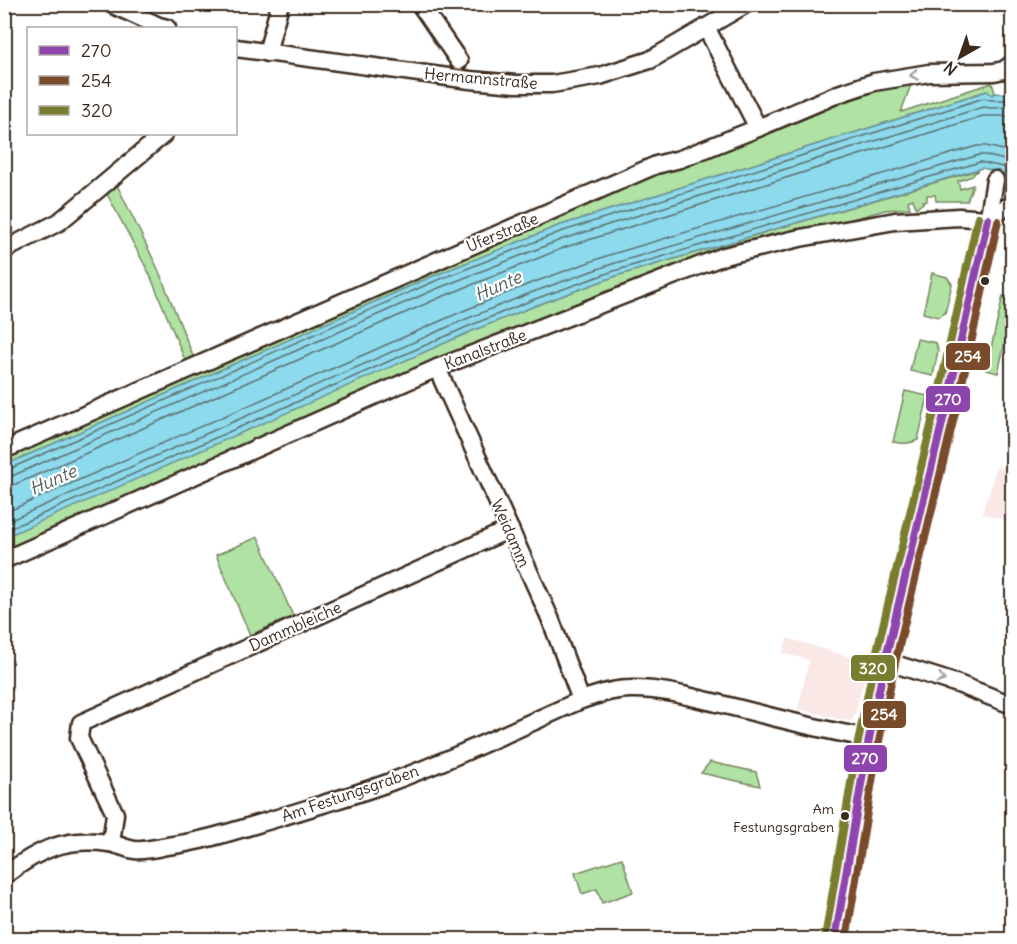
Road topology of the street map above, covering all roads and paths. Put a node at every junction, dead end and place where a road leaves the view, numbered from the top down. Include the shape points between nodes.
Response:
1 (111, 4) edge
2 (280, 4) edge
3 (420, 4) edge
4 (746, 4) edge
5 (163, 27) edge
6 (706, 27) junction
7 (237, 48) edge
8 (267, 53) junction
9 (459, 61) dead end
10 (1012, 64) edge
11 (758, 128) junction
12 (163, 135) edge
13 (995, 180) dead end
14 (1012, 205) edge
15 (988, 219) junction
16 (4, 250) edge
17 (437, 368) junction
18 (4, 450) edge
19 (510, 529) junction
20 (4, 560) edge
21 (885, 662) junction
22 (581, 700) junction
23 (1012, 705) edge
24 (869, 738) junction
25 (111, 843) junction
26 (4, 876) edge
27 (835, 939) edge

1 - 5 street
2 - 8 street
3 - 9 street
4 - 6 street, Hermannstraße
6 - 8 street, Hermannstraße via 650,60 600,76 552,84 470,80
6 - 11 street
7 - 8 street, Hermannstraße
10 -> 11 street, Uferstraße via 994,72 929,73 874,82
11 - 18 street, Uferstraße via 645,169
12 - 16 street via 59,222
13 - 15 street
14 - 15 street
15 - 17 street, Kanalstraße via 895,221 724,256
15 - 21 street
17 - 19 street, Weidamm
17 - 20 street, Kanalstraße
19 - 22 street, Weidamm
19 - 25 street, Dammbleiche via 81,723 79,738 115,814
21 -> 23 street
21 - 24 street
22 - 24 street, Am Festungsgraben via 605,692 655,690
22 - 25 street, Am Festungsgraben via 386,784 332,801 170,846 137,850
24 - 27 street
25 - 26 street, Am Festungsgraben via 65,843 48,848

